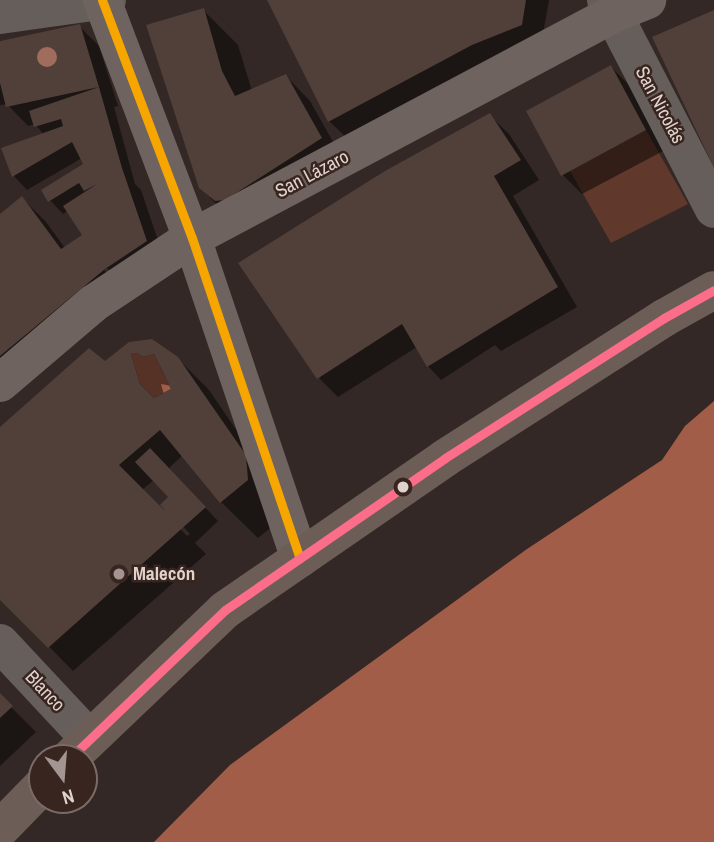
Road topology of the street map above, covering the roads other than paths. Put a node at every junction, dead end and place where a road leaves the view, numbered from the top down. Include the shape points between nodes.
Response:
1 (104, 0) edge
2 (622, 5) edge
3 (0, 15) edge
4 (714, 209) edge
5 (192, 238) junction
6 (714, 289) edge
7 (0, 383) edge
8 (300, 558) junction
9 (0, 643) edge
10 (77, 744) edge
11 (84, 744) edge
12 (28, 800) edge
13 (0, 829) edge

1 - 3 street
1 - 5 main road
2 - 4 street, San Nicolás
2 - 5 main road, San Lázaro
5 - 7 main road, San Lázaro via 94,303
5 - 8 main road
6 - 8 highway via 445,458
8 - 11 highway via 225,610
9 - 10 street, Blanco
12 - 13 highway

